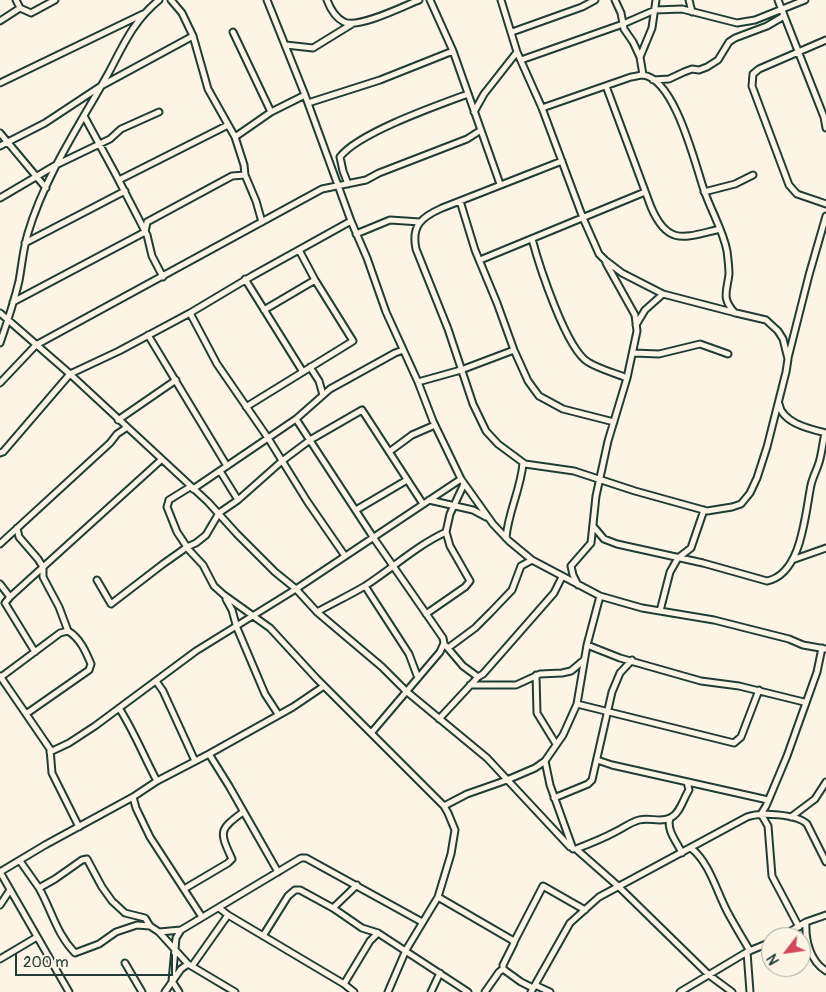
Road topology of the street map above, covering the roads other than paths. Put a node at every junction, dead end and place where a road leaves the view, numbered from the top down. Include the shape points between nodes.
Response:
1 (16, 0) edge
2 (55, 0) edge
3 (159, 0) edge
4 (171, 0) edge
5 (267, 0) edge
6 (327, 0) edge
7 (419, 0) edge
8 (430, 0) edge
9 (501, 0) edge
10 (579, 0) edge
11 (595, 0) edge
12 (615, 0) edge
13 (656, 0) edge
14 (689, 0) edge
15 (778, 0) edge
16 (805, 0) edge
17 (582, 7) junction
18 (20, 8) junction
19 (654, 10) junction
20 (146, 12) junction
21 (692, 12) junction
22 (783, 13) junction
23 (0, 21) edge
24 (352, 24) junction
25 (623, 24) junction
26 (234, 32) dead end
27 (512, 32) junction
28 (193, 36) junction
29 (826, 40) edge
30 (286, 45) junction
31 (453, 51) junction
32 (517, 52) junction
33 (799, 53) junction
34 (640, 57) junction
35 (521, 60) junction
36 (643, 75) junction
37 (653, 80) junction
38 (0, 83) edge
39 (101, 86) junction
40 (606, 86) junction
41 (468, 94) junction
42 (305, 95) junction
43 (308, 103) junction
44 (542, 108) junction
45 (159, 112) dead end
46 (271, 112) junction
47 (474, 112) junction
48 (84, 116) junction
49 (825, 117) edge
50 (228, 125) junction
51 (826, 128) edge
52 (481, 130) junction
53 (0, 133) edge
54 (235, 136) junction
55 (6, 142) junction
56 (100, 145) junction
57 (0, 146) edge
58 (562, 161) junction
59 (56, 165) junction
60 (245, 175) junction
61 (753, 175) dead end
62 (36, 176) junction
63 (119, 180) junction
64 (348, 184) junction
65 (500, 184) junction
66 (338, 186) junction
67 (46, 188) junction
68 (124, 191) junction
69 (645, 192) junction
70 (704, 192) junction
71 (0, 198) edge
72 (460, 201) junction
73 (826, 204) edge
74 (826, 216) edge
75 (583, 218) junction
76 (350, 221) junction
77 (262, 222) junction
78 (420, 222) junction
79 (720, 229) junction
80 (145, 232) junction
81 (356, 234) junction
82 (532, 239) junction
83 (25, 243) junction
84 (299, 250) junction
85 (480, 260) junction
86 (605, 260) junction
87 (163, 277) junction
88 (245, 279) junction
89 (315, 280) junction
90 (663, 294) junction
91 (13, 302) junction
92 (264, 310) junction
93 (0, 313) edge
94 (190, 313) junction
95 (736, 314) junction
96 (8, 320) junction
97 (636, 325) junction
98 (148, 335) junction
99 (0, 343) edge
100 (36, 345) junction
101 (403, 350) junction
102 (514, 350) junction
103 (633, 353) junction
104 (728, 354) dead end
105 (788, 359) junction
106 (310, 367) junction
107 (461, 370) junction
108 (303, 372) junction
109 (70, 374) junction
110 (627, 378) junction
111 (176, 380) junction
112 (418, 382) junction
113 (0, 383) edge
114 (323, 395) junction
115 (779, 401) junction
116 (246, 407) junction
117 (296, 419) junction
118 (118, 420) junction
119 (614, 422) junction
120 (435, 424) junction
121 (126, 428) junction
122 (825, 433) edge
123 (268, 438) junction
124 (310, 440) junction
125 (389, 452) junction
126 (0, 453) edge
127 (161, 460) junction
128 (282, 461) junction
129 (523, 464) junction
130 (227, 466) junction
131 (220, 471) junction
132 (407, 480) junction
133 (600, 480) junction
134 (462, 482) junction
135 (191, 488) junction
136 (238, 500) junction
137 (430, 500) junction
138 (423, 504) junction
139 (454, 506) junction
140 (356, 510) junction
141 (704, 510) junction
142 (219, 513) junction
143 (488, 518) junction
144 (593, 526) junction
145 (17, 528) junction
146 (446, 532) junction
147 (373, 537) junction
148 (506, 538) junction
149 (826, 542) edge
150 (0, 544) edge
151 (187, 547) junction
152 (825, 548) edge
153 (345, 556) junction
154 (678, 558) junction
155 (532, 560) junction
156 (792, 560) junction
157 (393, 566) junction
158 (43, 567) junction
159 (562, 576) junction
160 (97, 580) dead end
161 (0, 584) edge
162 (365, 586) junction
163 (579, 586) junction
164 (296, 589) junction
165 (224, 595) junction
166 (600, 596) junction
167 (10, 597) junction
168 (2, 605) edge
169 (660, 611) junction
170 (317, 612) junction
171 (426, 614) junction
172 (254, 616) junction
173 (236, 626) junction
174 (68, 631) junction
175 (587, 645) junction
176 (446, 646) junction
177 (824, 648) edge
178 (35, 652) junction
179 (584, 659) junction
180 (632, 660) junction
181 (536, 675) junction
182 (0, 676) edge
183 (478, 677) junction
184 (418, 678) junction
185 (156, 681) junction
186 (324, 686) junction
187 (470, 686) junction
188 (759, 690) junction
189 (406, 692) junction
190 (804, 702) junction
191 (577, 704) junction
192 (119, 708) junction
193 (608, 711) junction
194 (26, 714) junction
195 (278, 714) junction
196 (439, 719) junction
197 (372, 732) junction
198 (556, 744) junction
199 (50, 752) junction
200 (209, 754) junction
201 (597, 760) junction
202 (195, 761) junction
203 (545, 761) junction
204 (507, 780) junction
205 (158, 781) junction
206 (688, 782) junction
207 (826, 782) edge
208 (133, 797) junction
209 (554, 798) junction
210 (768, 800) junction
211 (444, 806) junction
212 (243, 812) junction
213 (761, 814) junction
214 (791, 817) junction
215 (670, 818) junction
216 (79, 827) junction
217 (691, 848) junction
218 (575, 849) junction
219 (682, 853) junction
220 (20, 861) junction
221 (826, 862) edge
222 (0, 872) edge
223 (278, 872) junction
224 (357, 886) junction
225 (618, 886) junction
226 (39, 888) junction
227 (184, 889) junction
228 (10, 890) junction
229 (438, 897) junction
230 (0, 904) edge
231 (219, 908) junction
232 (333, 908) junction
233 (585, 910) junction
234 (228, 915) junction
235 (826, 915) edge
236 (202, 917) junction
237 (422, 922) junction
238 (806, 922) junction
239 (150, 926) junction
240 (799, 927) joint
241 (181, 930) junction
242 (159, 932) junction
243 (378, 933) junction
244 (263, 936) junction
245 (37, 937) junction
246 (514, 942) junction
247 (761, 947) edge
248 (176, 949) junction
249 (406, 950) junction
250 (749, 952) junction
251 (0, 960) edge
252 (125, 963) dead end
253 (190, 965) junction
254 (503, 969) junction
255 (826, 972) edge
256 (440, 973) junction
257 (709, 975) junction
258 (172, 980) junction
259 (344, 984) junction
260 (533, 988) edge
261 (68, 992) edge
262 (142, 992) edge
263 (165, 992) edge
264 (179, 992) edge
265 (235, 992) edge
266 (354, 992) edge
267 (388, 992) edge
268 (431, 992) edge
269 (468, 992) edge
270 (485, 992) edge
271 (550, 992) edge
272 (680, 992) edge
273 (732, 992) edge
274 (750, 992) edge

1 - 18 street
2 - 18 street via 31,13
3 - 20 street
4 - 28 street via 182,13
5 - 30 street
6 - 24 street via 339,19
7 - 24 street
8 - 31 street
9 - 27 street
10 - 17 street
11 - 17 street
12 - 25 street
13 - 19 street
14 - 21 street
15 - 22 street
16 - 22 street
17 - 27 street
18 - 23 street
19 - 21 street
19 - 25 street
19 - 34 street via 649,38
20 - 38 street
20 - 39 street via 128,34
21 - 22 street via 737,23
22 - 33 street
22 - 37 street via 767,26 729,42 718,60 707,67 692,69 669,79
24 - 30 street via 313,48
25 - 34 street
25 - 35 street
26 - 46 street
27 - 32 street
28 - 39 street
28 - 50 street via 208,89
29 - 33 street
30 - 42 street
31 - 41 street
31 - 43 street via 380,80
32 - 35 street
32 - 47 street
33 - 49 street
33 - 73 street via 754,74 752,86 790,185 797,194
34 - 36 street
35 - 44 street
36 - 37 street
36 - 40 street
37 - 70 street via 675,108
39 - 48 street
39 - 55 street via 45,123
40 - 44 street
40 - 69 street
41 - 47 street
41 - 64 street via 400,121 350,147 340,157
42 - 43 street
42 - 46 street
43 - 66 street
44 - 58 street
45 - 56 street via 121,129
46 - 54 street
47 - 52 street
48 - 56 street
48 - 59 street
49 - 51 street
50 - 54 street
50 - 63 street
52 - 64 street via 467,139 379,172 366,180
52 - 65 street
53 - 55 street
54 - 60 street
55 - 57 street
55 - 62 street
56 - 59 street
56 - 63 street
58 - 65 street
58 - 75 street
59 - 62 street
59 - 67 street
60 - 77 street
60 - 80 street via 232,176 147,222
61 - 70 street via 735,184
62 - 67 street
62 - 71 street
63 - 68 street
64 - 66 street
65 - 72 street
66 - 76 street
66 - 77 street via 322,189
67 - 83 street
68 - 80 street
68 - 83 street
69 - 75 street
69 - 79 street via 656,220 672,235 691,236
70 - 79 street
72 - 78 street via 433,212
72 - 85 street
74 - 105 street
75 - 82 street
75 - 86 street via 599,254
76 - 81 street
76 - 84 street
77 - 87 street
78 - 81 street via 390,220
78 - 107 street via 414,235 416,249
79 - 95 street via 729,265 726,300
80 - 87 street
80 - 91 street
81 - 101 street
82 - 85 street
82 - 110 street via 537,259 578,353 587,362
83 - 91 street
84 - 88 street
84 - 89 street
85 - 102 street
86 - 90 street via 622,273
86 - 97 street via 628,300
87 - 100 street
88 - 92 street
88 - 94 street
89 - 92 street
89 - 106 street via 353,341
90 - 95 street
90 - 97 street
91 - 96 street
92 - 108 street
93 - 96 street
94 - 98 street
94 - 116 street via 217,364
95 - 105 street via 771,324 783,340
96 - 99 street
96 - 100 street
97 - 103 street
98 - 109 street
98 - 111 street
100 - 109 street
100 - 113 street
101 - 112 street
101 - 114 street
102 - 107 street
102 - 119 street via 528,381 539,396 563,409
103 - 104 street via 659,354 700,344
103 - 110 street
105 - 115 street
106 - 108 street
106 - 114 street via 320,381
107 - 112 street
107 - 129 street via 486,431
108 - 116 street
109 - 118 street
109 - 126 street
110 - 119 street
111 - 118 street
111 - 130 street
112 - 120 street
114 - 117 street
115 - 122 street via 785,418
115 - 141 street via 757,478 747,498 732,507
116 - 123 street
117 - 123 street
117 - 124 street
118 - 121 street
119 - 133 street
120 - 125 street via 412,435
120 - 134 street
121 - 127 street
121 - 145 street
122 - 156 street via 803,531
123 - 128 street
123 - 130 street
124 - 125 street via 362,410
124 - 128 street
124 - 140 street
125 - 132 street
127 - 135 street
127 - 158 street
128 - 136 street
128 - 153 street
129 - 133 street via 574,471
129 - 148 street
130 - 131 street
131 - 135 street
131 - 136 street
132 - 138 street
132 - 140 street
133 - 141 street
133 - 144 street
134 - 137 street
134 - 139 street
134 - 143 street
135 - 142 street
135 - 151 street via 167,504 177,532
136 - 142 street
137 - 138 street
137 - 139 street
138 - 147 street
139 - 143 street via 473,510
139 - 146 street
140 - 147 street
141 - 154 street via 691,548
142 - 151 street via 206,535
142 - 164 street via 275,572
143 - 148 street
144 - 154 street via 604,539 617,544
144 - 163 street via 591,542 571,566
145 - 150 street
145 - 158 street
146 - 157 street
146 - 171 street via 450,546 470,581
147 - 153 street
147 - 157 street
148 - 155 street
149 - 152 street
151 - 160 street via 111,604
151 - 165 street
152 - 156 street
153 - 164 street
154 - 156 street via 767,581 782,575
154 - 169 street via 670,572
155 - 159 street
155 - 176 street via 521,566 512,590 481,623
157 - 162 street
157 - 171 street
158 - 167 street
158 - 174 street via 43,577
159 - 163 street
159 - 183 street via 554,593
161 - 167 street
162 - 170 street
162 - 184 street via 409,654
163 - 166 street
164 - 170 street
164 - 172 street
165 - 172 street
165 - 173 street
166 - 169 street
166 - 175 street
167 - 168 street
168 - 178 street
169 - 177 street via 714,620
170 - 189 street via 382,666
171 - 176 street
172 - 173 street
172 - 186 street via 270,628
173 - 185 street
173 - 195 street via 265,694
174 - 178 street via 60,633
174 - 194 street via 84,649 92,664 89,670
175 - 179 street
175 - 180 street
176 - 183 street via 463,666
176 - 184 street
177 - 190 street
178 - 182 street
179 - 181 street via 567,673
179 - 191 street
180 - 188 street via 701,682
180 - 193 street via 620,673
181 - 187 street via 516,685
181 - 198 street via 537,713
182 - 194 street
183 - 187 street
184 - 189 street
185 - 192 street
185 - 202 street
186 - 195 street
186 - 197 street
187 - 196 street
188 - 190 street
188 - 193 street via 741,737 734,743
189 - 196 street
189 - 197 street
190 - 210 street via 781,772
191 - 193 street
191 - 198 street
192 - 199 street via 69,743
192 - 205 street
193 - 201 street
194 - 199 street
195 - 200 street
196 - 204 street via 487,758
197 - 211 street
198 - 203 street
199 - 216 street via 52,772
200 - 202 street
200 - 212 street
201 - 206 street
201 - 209 street via 591,782
202 - 205 street
203 - 204 street
203 - 209 street
204 - 211 street
204 - 218 street
205 - 208 street
206 - 210 street
206 - 215 street via 689,790 679,811
207 - 214 street via 816,799
208 - 216 street
208 - 227 street via 150,837
209 - 218 street
210 - 213 street
211 - 229 street via 455,830
212 - 223 street
212 - 227 street via 223,831 232,859
213 - 214 street
213 - 217 street via 747,817
213 - 240 street via 768,826 772,876
214 - 221 street via 800,818 807,824
215 - 218 street via 638,820
215 - 219 street via 670,832
216 - 220 street
217 - 219 street
217 - 250 street via 708,871
218 - 225 street
219 - 225 street
220 - 222 street
220 - 226 street
222 - 228 street
223 - 224 street via 306,858
223 - 231 street
224 - 232 street
224 - 237 street
225 - 233 street via 599,896
225 - 257 street
226 - 239 street via 87,859 112,901 125,913 145,918
226 - 239 street via 56,927 75,953 99,944 116,932 137,925
227 - 236 street
228 - 230 street
228 - 245 street
229 - 237 street
229 - 246 street
231 - 234 street
231 - 236 street
232 - 243 street via 362,928
232 - 244 street via 295,890
233 - 246 street via 543,886
233 - 260 street via 570,923
234 - 244 street
234 - 253 street
235 - 238 street
236 - 241 street
237 - 249 street
238 - 240 street
238 - 255 street via 807,942 816,962
239 - 242 street
241 - 242 street
241 - 248 street via 176,938
242 - 248 street
243 - 249 street
243 - 259 street
244 - 259 street
245 - 251 street
245 - 261 street
246 - 254 street
247 - 250 street
248 - 253 street
248 - 258 street
249 - 256 street
249 - 267 street
250 - 257 street
250 - 274 street
252 - 262 street
253 - 258 street via 180,969
253 - 265 street
254 - 260 street
254 - 270 street
256 - 268 street
256 - 269 street
257 - 272 street
257 - 273 street
258 - 263 street
258 - 264 street
259 - 266 street
260 - 271 street

